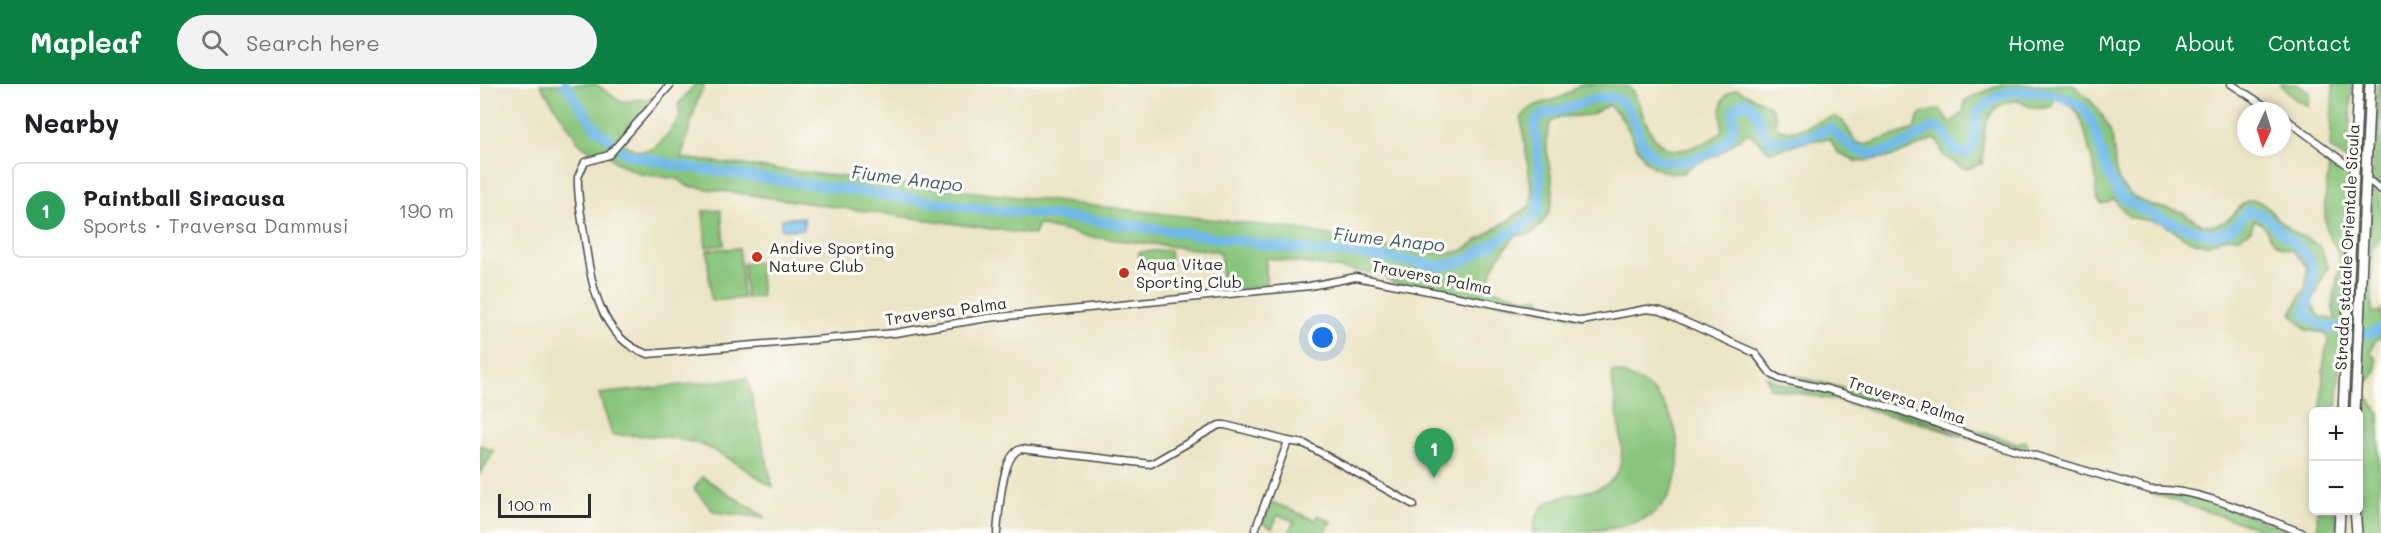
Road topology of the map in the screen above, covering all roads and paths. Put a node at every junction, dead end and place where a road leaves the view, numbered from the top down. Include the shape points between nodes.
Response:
1 (670, 84) edge
2 (2231, 84) edge
3 (2358, 84) edge
4 (2370, 84) edge
5 (2259, 102) edge
6 (2291, 123) edge
7 (2346, 164) dead end
8 (2371, 182) dead end
9 (2381, 190) edge
10 (2343, 407) edge
11 (2355, 407) edge
12 (1288, 441) junction
13 (1414, 505) dead end
14 (2341, 515) edge
15 (2354, 515) edge
16 (997, 533) edge
17 (1254, 533) edge
18 (2303, 533) edge
19 (2341, 533) edge
20 (2355, 533) edge

1 - 18 street, Traversa Palma via 609,155 585,162 577,188 590,276 601,310 627,342 648,354 852,338 1082,307 1364,278 1582,321 1647,309 1661,311 1755,353 1771,374 1780,379 1896,409 1989,442 2151,490 2165,489 2220,503
2 - 5 street
3 - 10 highway, Strada statale Orientale Sicula
4 - 11 highway, Strada statale Orientale Sicula
6 - 7 street
8 - 9 street
12 - 13 street via 1313,448
12 - 16 street via 1219,425 1151,464 1018,450 1010,455 1002,485
12 - 17 street
14 - 19 highway
15 - 20 highway

